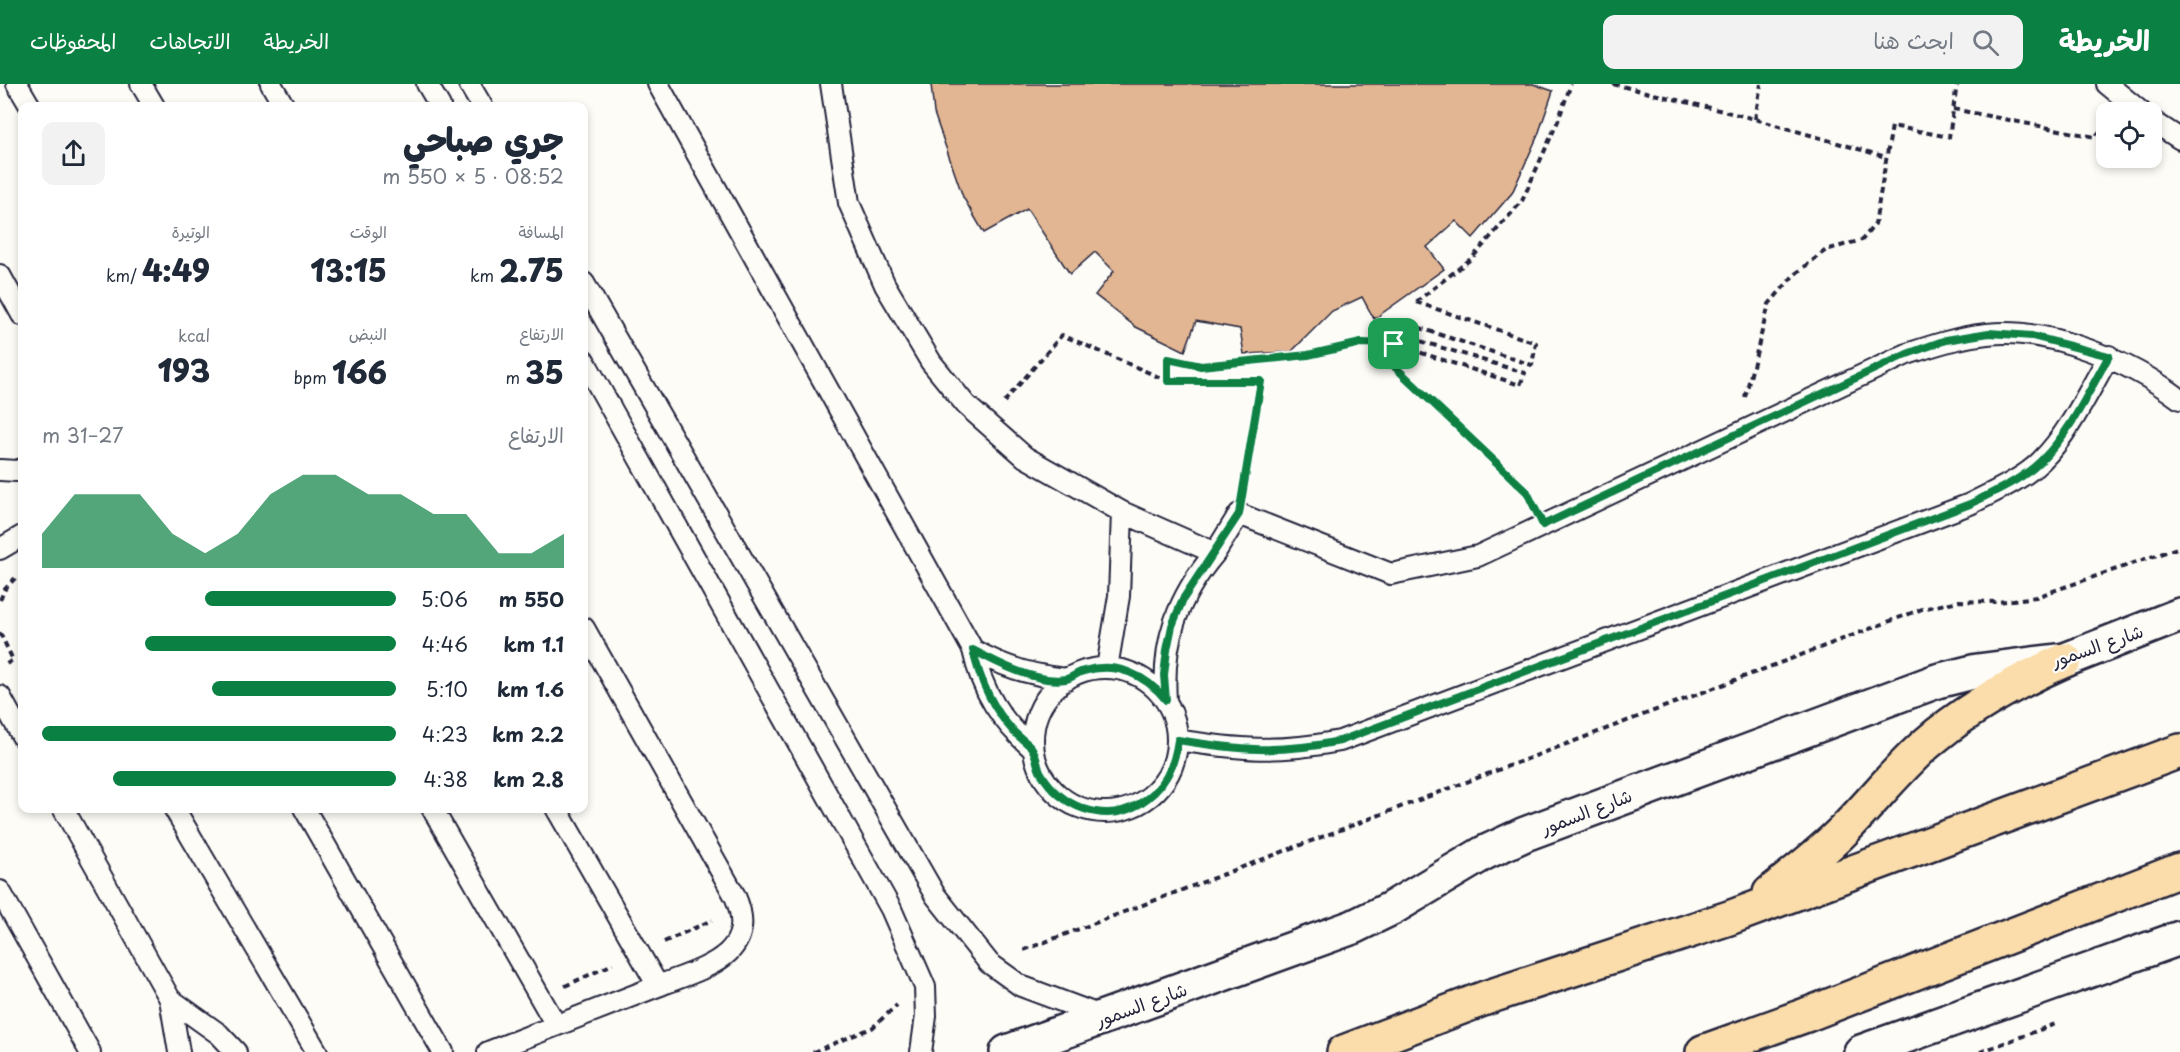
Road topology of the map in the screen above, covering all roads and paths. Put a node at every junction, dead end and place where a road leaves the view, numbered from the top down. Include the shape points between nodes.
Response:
1 (17, 84) edge
2 (141, 84) edge
3 (271, 84) edge
4 (427, 84) edge
5 (469, 84) edge
6 (658, 84) edge
7 (831, 84) edge
8 (1571, 84) edge
9 (1613, 84) edge
10 (1761, 84) edge
11 (1957, 84) edge
12 (2108, 84) edge
13 (28, 102) edge
14 (152, 102) edge
15 (282, 102) edge
16 (438, 102) edge
17 (480, 102) edge
18 (2129, 102) edge
19 (1953, 109) junction
20 (1755, 119) junction
21 (2162, 127) edge
22 (2096, 136) edge
23 (2180, 139) edge
24 (1886, 157) junction
25 (0, 275) edge
26 (588, 290) edge
27 (18, 308) edge
28 (1394, 344) junction
29 (2109, 356) junction
30 (588, 367) edge
31 (1168, 381) junction
32 (2180, 399) edge
33 (986, 423) junction
34 (1733, 436) junction
35 (0, 470) edge
36 (18, 470) edge
37 (1122, 512) junction
38 (1239, 514) junction
39 (1543, 525) junction
40 (18, 538) edge
41 (2180, 547) edge
42 (0, 549) edge
43 (1215, 553) junction
44 (18, 576) edge
45 (0, 600) edge
46 (2180, 615) edge
47 (0, 633) edge
48 (588, 635) edge
49 (973, 650) junction
50 (2065, 660) junction
51 (0, 668) edge
52 (1107, 668) junction
53 (1066, 679) junction
54 (0, 696) edge
55 (1166, 700) junction
56 (18, 729) edge
57 (1178, 740) junction
58 (1033, 749) junction
59 (2180, 751) edge
60 (66, 813) edge
61 (177, 813) edge
62 (307, 813) edge
63 (435, 813) edge
64 (559, 813) edge
65 (2180, 870) edge
66 (0, 891) edge
67 (740, 908) junction
68 (1729, 918) junction
69 (2180, 938) edge
70 (639, 953) junction
71 (989, 963) junction
72 (658, 986) junction
73 (925, 987) junction
74 (540, 997) junction
75 (170, 999) junction
76 (1104, 1017) junction
77 (556, 1025) junction
78 (1745, 1042) edge
79 (90, 1052) edge
80 (179, 1052) edge
81 (236, 1052) edge
82 (317, 1052) edge
83 (443, 1052) edge
84 (488, 1052) edge
85 (813, 1052) edge
86 (921, 1052) edge
87 (1007, 1052) edge
88 (1344, 1052) edge
89 (1703, 1052) edge
90 (1861, 1052) edge

1 - 13 lane
2 - 14 lane
3 - 15 lane
4 - 16 lane
5 - 17 lane
6 - 49 lane
7 - 33 lane via 849,203 885,285 931,362
8 - 28 path via 1522,201 1472,258 1416,302 1536,343 1532,365 1420,328 1417,340 1525,373 1520,385
9 - 20 path
10 - 20 path
11 - 19 path
12 - 18 lane
19 - 22 path
19 - 24 path via 1949,137 1892,126
20 - 24 path
21 - 23 lane
24 - 34 path via 1875,224 1862,240 1826,250 1794,275 1769,304
25 - 27 lane
26 - 71 lane via 935,896
28 - 31 path via 1361,343 1308,355 1201,366 1168,359
28 - 39 path via 1395,367 1527,492
29 - 32 lane via 2155,380
29 - 34 lane via 2032,336 1989,333 1946,340 1907,354
29 - 57 lane via 2061,439 2040,463 1970,504 1340,741 1270,751 1236,750
30 - 73 lane via 891,909
31 - 33 path via 1062,335
31 - 38 path via 1261,381
33 - 37 lane via 1025,457
34 - 39 lane
35 - 36 lane
37 - 43 lane
37 - 52 lane via 1119,596
38 - 39 lane via 1391,574 1478,556
38 - 43 lane
40 - 42 lane
41 - 71 path via 2036,597 1998,602 1959,601 1922,609
43 - 55 lane via 1197,575 1172,626 1164,675
44 - 45 path
46 - 50 street, شارع السمور
47 - 51 path via 13,660
48 - 67 lane
49 - 53 lane via 1023,672
49 - 58 lane via 989,698 1001,717
50 - 68 main road via 1965,714 1898,771 1806,865
50 - 76 street, شارع السمور via 1977,671 1937,681 1580,813 1484,853 1353,927
52 - 53 lane via 1083,671
52 - 55 lane via 1147,680
53 - 58 lane via 1041,706 1034,727
54 - 56 lane
55 - 57 lane
57 - 58 lane via 1175,762 1165,782 1150,798 1131,809 1110,813 1088,811 1051,788 1039,770
59 - 68 main road
60 - 75 lane
61 - 82 lane
62 - 83 lane
63 - 74 lane
64 - 70 lane
65 - 78 main road
66 - 79 lane
67 - 70 path
67 - 72 lane via 740,935 725,957
68 - 88 main road via 1488,997
69 - 90 street
70 - 72 lane
70 - 74 path
71 - 76 lane via 1021,986
72 - 77 lane
73 - 85 path via 904,997 873,1028
73 - 86 lane
74 - 77 lane
75 - 80 lane
75 - 81 lane via 195,1015
76 - 87 street, شارع السمور
77 - 84 lane
78 - 89 main road

